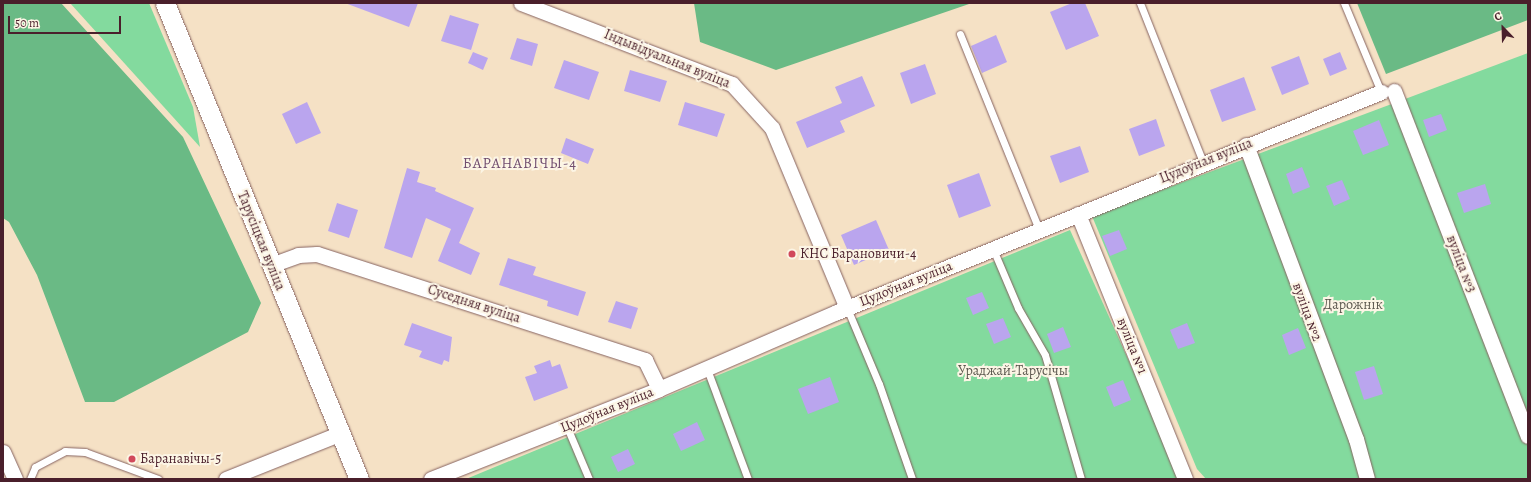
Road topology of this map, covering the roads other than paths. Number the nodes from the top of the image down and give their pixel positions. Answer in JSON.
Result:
{"nodes":[{"id":1,"x":165,"y":3,"type":"edge"},
{"id":2,"x":521,"y":3,"type":"edge"},
{"id":3,"x":1140,"y":3,"type":"edge"},
{"id":4,"x":1344,"y":3,"type":"edge"},
{"id":5,"x":960,"y":34,"type":"dead end"},
{"id":6,"x":1388,"y":91,"type":"junction"},
{"id":7,"x":1246,"y":145,"type":"junction"},
{"id":8,"x":1203,"y":162,"type":"junction"},
{"id":9,"x":1078,"y":214,"type":"junction"},
{"id":10,"x":1038,"y":230,"type":"junction"},
{"id":11,"x":993,"y":249,"type":"junction"},
{"id":12,"x":271,"y":265,"type":"junction"},
{"id":13,"x":847,"y":308,"type":"junction"},
{"id":14,"x":707,"y":369,"type":"junction"},
{"id":15,"x":659,"y":390,"type":"junction"},
{"id":16,"x":567,"y":427,"type":"junction"},
{"id":17,"x":341,"y":433,"type":"junction"},
{"id":18,"x":1528,"y":436,"type":"edge"},
{"id":19,"x":3,"y":452,"type":"edge"},
{"id":20,"x":15,"y":479,"type":"edge"},
{"id":21,"x":30,"y":479,"type":"edge"},
{"id":22,"x":158,"y":479,"type":"edge"},
{"id":23,"x":226,"y":479,"type":"edge"},
{"id":24,"x":359,"y":479,"type":"edge"},
{"id":25,"x":431,"y":479,"type":"edge"},
{"id":26,"x":589,"y":479,"type":"edge"},
{"id":27,"x":748,"y":479,"type":"edge"},
{"id":28,"x":912,"y":479,"type":"edge"},
{"id":29,"x":1081,"y":479,"type":"edge"},
{"id":30,"x":1185,"y":479,"type":"edge"},
{"id":31,"x":1367,"y":479,"type":"edge"}],
"edges":[{"from":1,"to":12,"type":"street","name":"Тарусіцкая вуліца"},
{"from":2,"to":13,"type":"street","name":"Індывідуальная вуліца"},
{"from":3,"to":8,"type":"lane"},
{"from":4,"to":6,"type":"lane"},
{"from":5,"to":10,"type":"lane"},
{"from":6,"to":7,"type":"street","name":"Цудоўная вуліца"},
{"from":6,"to":18,"type":"street","name":"вуліца №3"},
{"from":7,"to":8,"type":"street","name":"Цудоўная вуліца"},
{"from":7,"to":31,"type":"street","name":"вуліца №2"},
{"from":8,"to":9,"type":"street","name":"Цудоўная вуліца"},
{"from":9,"to":10,"type":"street","name":"Цудоўная вуліца"},
{"from":9,"to":30,"type":"street","name":"вуліца №1"},
{"from":10,"to":11,"type":"street","name":"Цудоўная вуліца"},
{"from":11,"to":13,"type":"street","name":"Цудоўная вуліца"},
{"from":11,"to":29,"type":"lane"},
{"from":12,"to":15,"type":"street","name":"Суседняя вуліца"},
{"from":12,"to":17,"type":"street","name":"Тарусіцкая вуліца"},
{"from":13,"to":14,"type":"street","name":"Цудоўная вуліца"},
{"from":13,"to":28,"type":"lane"},
{"from":14,"to":15,"type":"street","name":"Цудоўная вуліца"},
{"from":14,"to":27,"type":"lane"},
{"from":15,"to":16,"type":"street","name":"Цудоўная вуліца"},
{"from":16,"to":25,"type":"street","name":"Цудоўная вуліца"},
{"from":16,"to":26,"type":"lane"},
{"from":17,"to":23,"type":"street"},
{"from":17,"to":24,"type":"street","name":"Тарусіцкая вуліца"},
{"from":19,"to":20,"type":"street"},
{"from":21,"to":22,"type":"lane"}]}
